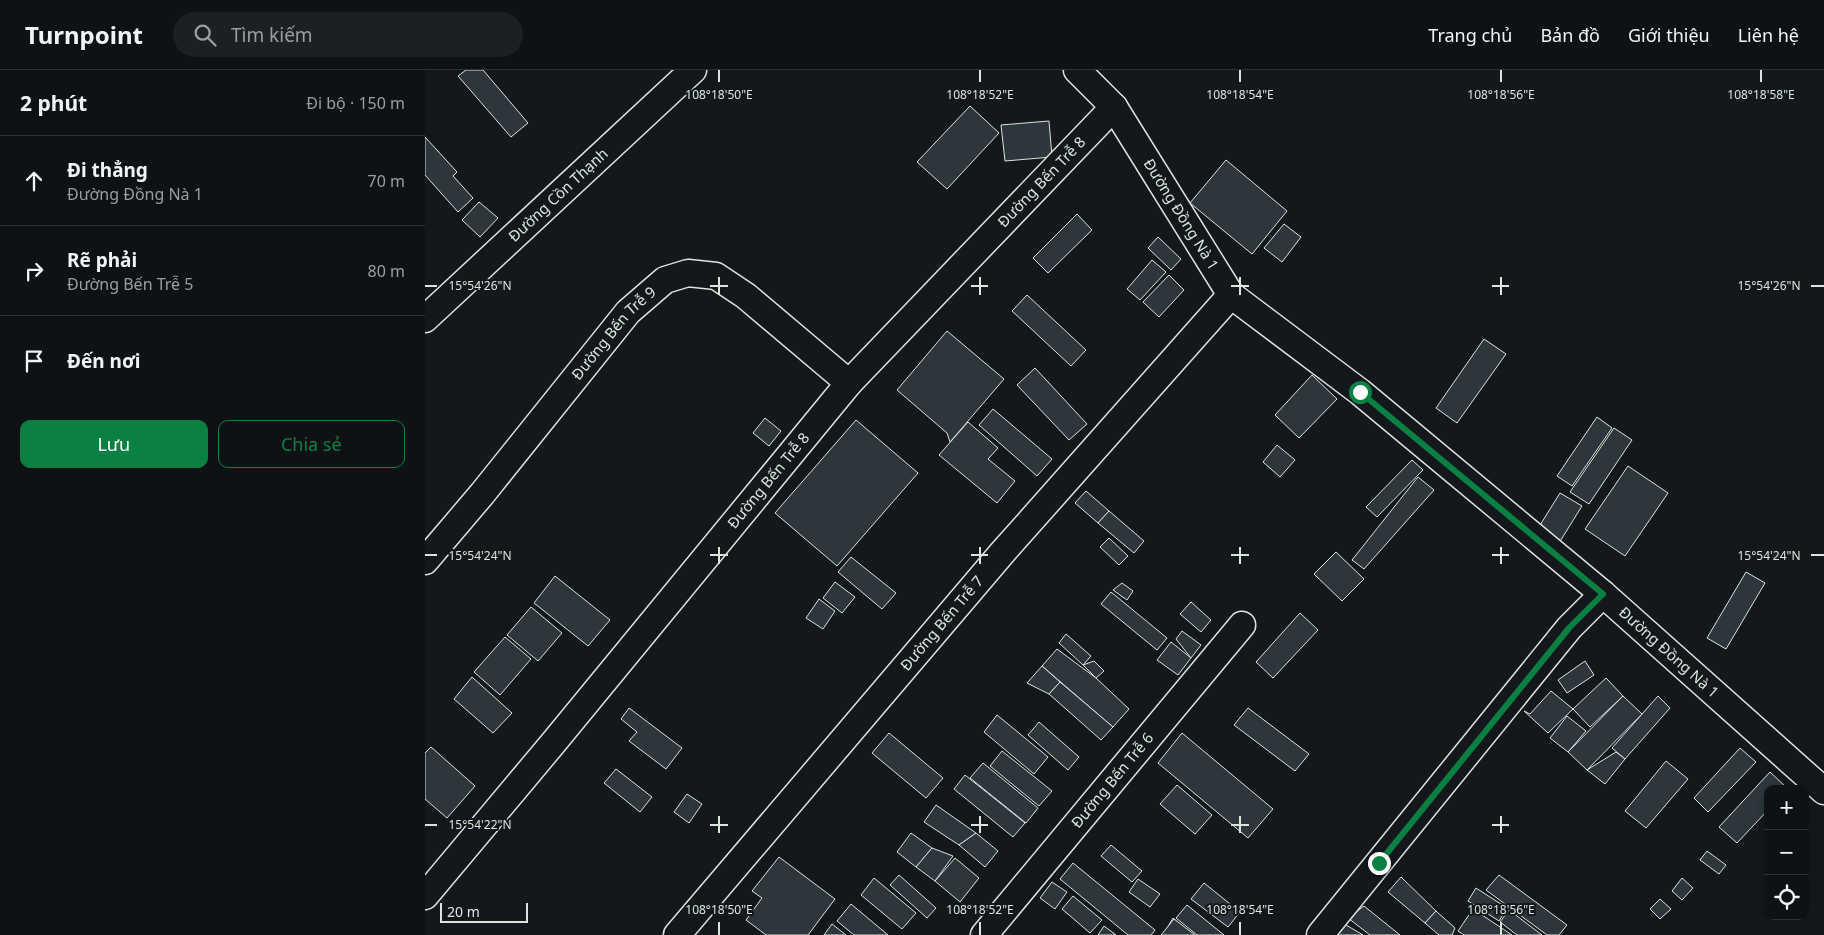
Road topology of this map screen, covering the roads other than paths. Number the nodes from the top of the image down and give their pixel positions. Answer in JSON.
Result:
{"nodes":[{"id":1,"x":693,"y":70,"type":"edge"},
{"id":2,"x":1077,"y":70,"type":"edge"},
{"id":3,"x":1114,"y":107,"type":"junction"},
{"id":4,"x":1231,"y":295,"type":"junction"},
{"id":5,"x":425,"y":319,"type":"edge"},
{"id":6,"x":849,"y":383,"type":"junction"},
{"id":7,"x":425,"y":561,"type":"edge"},
{"id":8,"x":1603,"y":594,"type":"junction"},
{"id":9,"x":1242,"y":625,"type":"dead end"},
{"id":10,"x":1824,"y":791,"type":"edge"},
{"id":11,"x":425,"y":896,"type":"edge"},
{"id":12,"x":677,"y":935,"type":"edge"},
{"id":13,"x":984,"y":935,"type":"edge"},
{"id":14,"x":1320,"y":935,"type":"edge"}],
"edges":[{"from":1,"to":5,"type":"street","name":"Đường Cồn Thạnh"},
{"from":2,"to":3,"type":"street","name":"Đường Đồng Nà 1"},
{"from":3,"to":4,"type":"street","name":"Đường Đồng Nà 1"},
{"from":3,"to":6,"type":"street","name":"Đường Bến Trễ 8"},
{"from":4,"to":8,"type":"street","name":"Đường Đồng Nà 1"},
{"from":4,"to":12,"type":"street","name":"Đường Bến Trễ 7"},
{"from":6,"to":7,"type":"street","name":"Đường Bến Trễ 9"},
{"from":6,"to":11,"type":"street","name":"Đường Bến Trễ 8"},
{"from":8,"to":10,"type":"street","name":"Đường Đồng Nà 1"},
{"from":8,"to":14,"type":"street"},
{"from":9,"to":13,"type":"street","name":"Đường Bến Trễ 6"}]}
